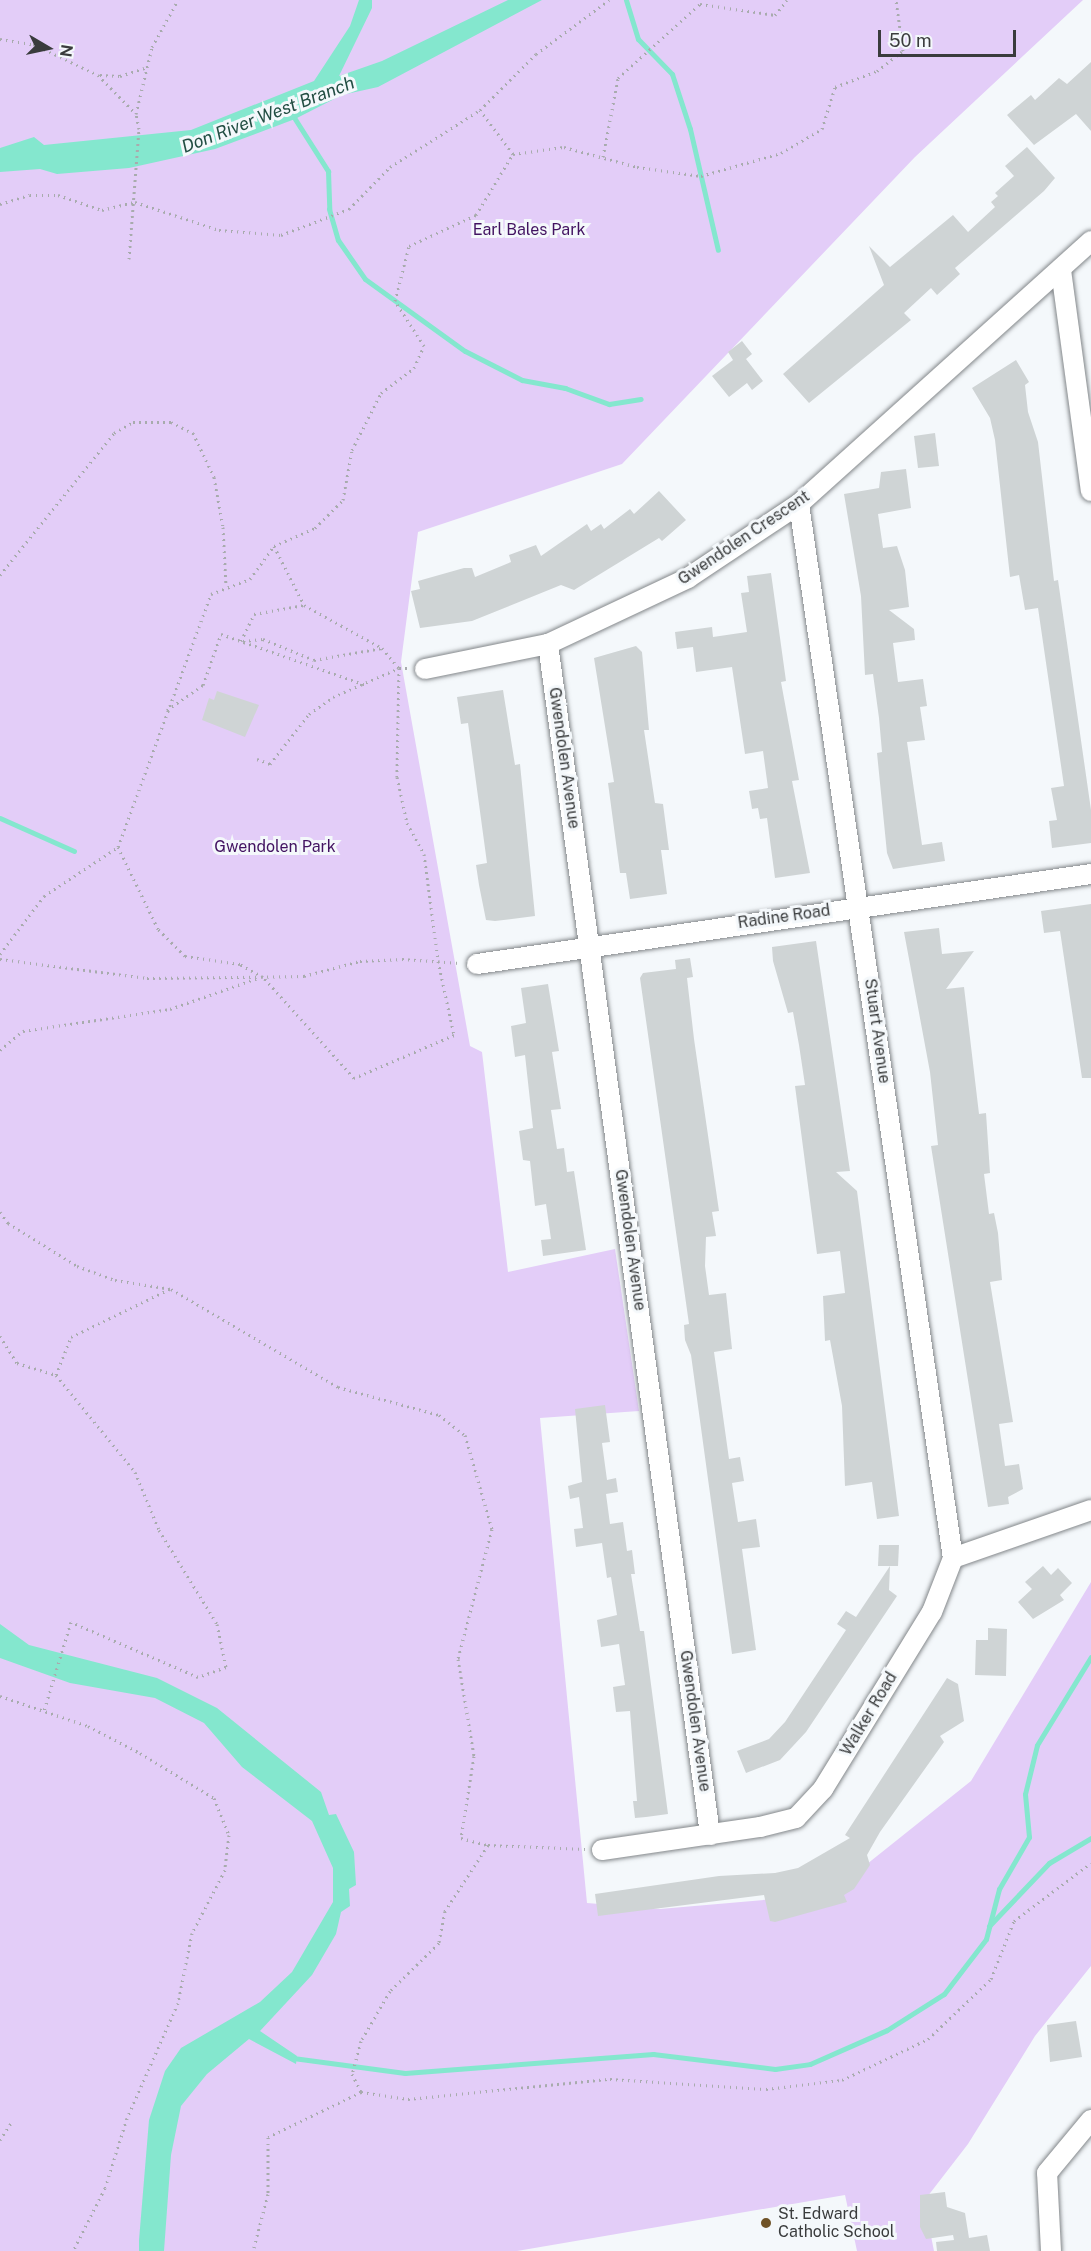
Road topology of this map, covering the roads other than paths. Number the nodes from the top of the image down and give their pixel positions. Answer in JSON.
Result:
{"nodes":[{"id":1,"x":1091,"y":241,"type":"edge"},
{"id":2,"x":1061,"y":270,"type":"junction"},
{"id":3,"x":1091,"y":491,"type":"edge"},
{"id":4,"x":799,"y":504,"type":"junction"},
{"id":5,"x":548,"y":644,"type":"junction"},
{"id":6,"x":425,"y":669,"type":"road end"},
{"id":7,"x":1091,"y":873,"type":"edge"},
{"id":8,"x":859,"y":906,"type":"junction"},
{"id":9,"x":591,"y":945,"type":"junction"},
{"id":10,"x":477,"y":964,"type":"road end"},
{"id":11,"x":1091,"y":1510,"type":"edge"},
{"id":12,"x":953,"y":1558,"type":"junction"},
{"id":13,"x":710,"y":1835,"type":"junction"},
{"id":14,"x":602,"y":1850,"type":"road end"},
{"id":15,"x":1091,"y":2120,"type":"edge"},
{"id":16,"x":1051,"y":2251,"type":"edge"}],
"edges":[{"from":1,"to":2,"type":"street","name":"Gwendolen Crescent"},
{"from":2,"to":3,"type":"street"},
{"from":2,"to":4,"type":"street","name":"Gwendolen Crescent"},
{"from":4,"to":5,"type":"street","name":"Gwendolen Crescent"},
{"from":4,"to":8,"type":"street","name":"Stuart Avenue"},
{"from":5,"to":6,"type":"street","name":"Gwendolen Crescent"},
{"from":5,"to":9,"type":"street","name":"Gwendolen Avenue"},
{"from":7,"to":8,"type":"street","name":"Radine Road"},
{"from":8,"to":9,"type":"street","name":"Radine Road"},
{"from":8,"to":12,"type":"street","name":"Stuart Avenue"},
{"from":9,"to":10,"type":"street","name":"Radine Road"},
{"from":9,"to":13,"type":"street","name":"Gwendolen Avenue"},
{"from":11,"to":12,"type":"street"},
{"from":12,"to":13,"type":"street","name":"Walker Road"},
{"from":13,"to":14,"type":"street","name":"Walker Road"},
{"from":15,"to":16,"type":"street"}]}
